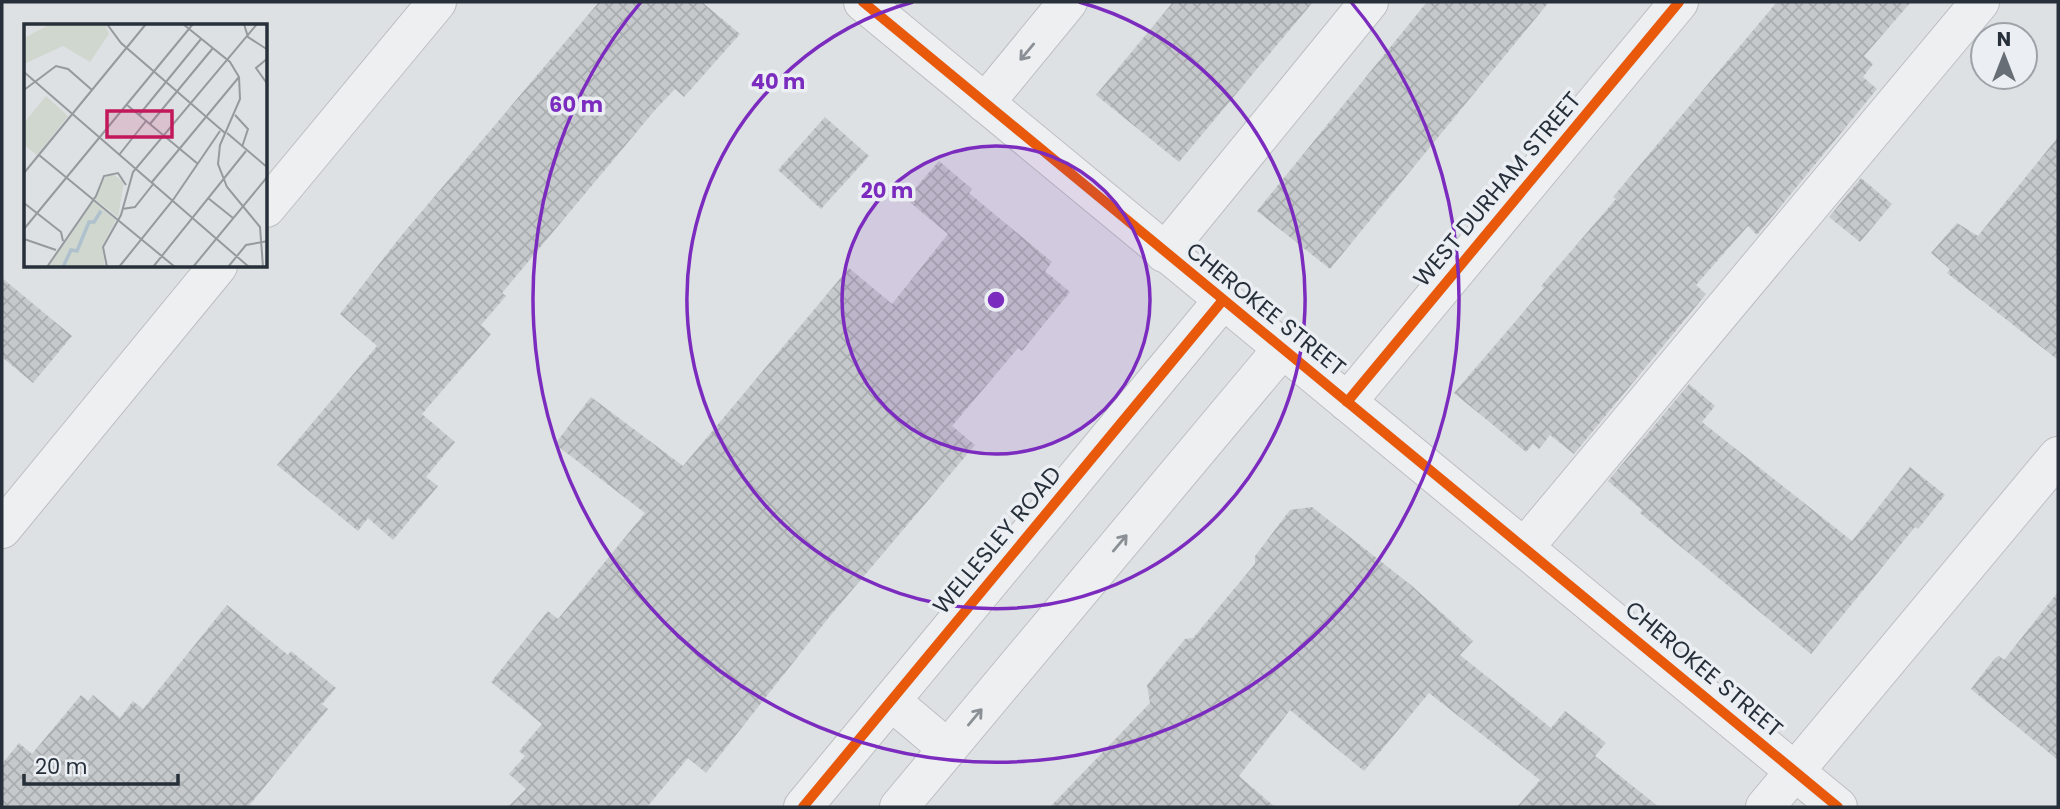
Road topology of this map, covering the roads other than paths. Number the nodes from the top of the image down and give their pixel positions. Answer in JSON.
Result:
{"nodes":[{"id":1,"x":437,"y":2,"type":"edge"},
{"id":2,"x":863,"y":2,"type":"edge"},
{"id":3,"x":1068,"y":2,"type":"edge"},
{"id":4,"x":1369,"y":2,"type":"edge"},
{"id":5,"x":1679,"y":2,"type":"edge"},
{"id":6,"x":1980,"y":2,"type":"edge"},
{"id":7,"x":985,"y":103,"type":"junction"},
{"id":8,"x":268,"y":206,"type":"edge"},
{"id":9,"x":1164,"y":253,"type":"junction"},
{"id":10,"x":216,"y":268,"type":"edge"},
{"id":11,"x":1223,"y":300,"type":"junction"},
{"id":12,"x":1282,"y":349,"type":"junction"},
{"id":13,"x":1347,"y":402,"type":"junction"},
{"id":14,"x":2058,"y":456,"type":"edge"},
{"id":15,"x":2,"y":529,"type":"edge"},
{"id":16,"x":1524,"y":548,"type":"junction"},
{"id":17,"x":891,"y":701,"type":"junction"},
{"id":18,"x":948,"y":749,"type":"junction"},
{"id":19,"x":1795,"y":772,"type":"junction"},
{"id":20,"x":803,"y":807,"type":"edge"},
{"id":21,"x":900,"y":807,"type":"edge"},
{"id":22,"x":1765,"y":807,"type":"edge"},
{"id":23,"x":1838,"y":807,"type":"edge"}],
"edges":[{"from":1,"to":8,"type":"street"},
{"from":2,"to":7,"type":"street","name":"CHEROKEE STREET"},
{"from":3,"to":7,"type":"street","one_way":true},
{"from":4,"to":9,"type":"street"},
{"from":5,"to":13,"type":"street","name":"WEST DURHAM STREET"},
{"from":6,"to":16,"type":"street"},
{"from":7,"to":9,"type":"street","name":"CHEROKEE STREET"},
{"from":9,"to":11,"type":"street","name":"CHEROKEE STREET"},
{"from":10,"to":15,"type":"street"},
{"from":11,"to":12,"type":"street","name":"CHEROKEE STREET"},
{"from":11,"to":17,"type":"street","name":"WELLESLEY ROAD"},
{"from":12,"to":13,"type":"street","name":"CHEROKEE STREET"},
{"from":18,"to":12,"type":"street","one_way":true},
{"from":13,"to":16,"type":"street","name":"CHEROKEE STREET"},
{"from":14,"to":19,"type":"street"},
{"from":16,"to":19,"type":"street","name":"CHEROKEE STREET"},
{"from":17,"to":18,"type":"street"},
{"from":17,"to":20,"type":"street","name":"WELLESLEY ROAD"},
{"from":18,"to":21,"type":"street"},
{"from":19,"to":22,"type":"street"},
{"from":19,"to":23,"type":"street","name":"CHEROKEE STREET"}]}
